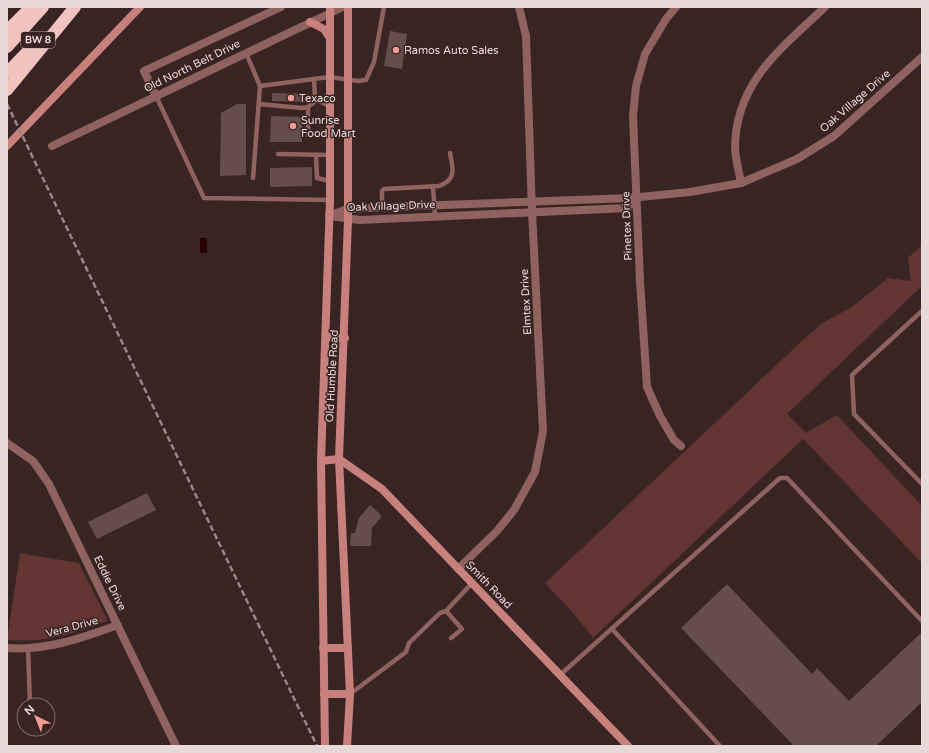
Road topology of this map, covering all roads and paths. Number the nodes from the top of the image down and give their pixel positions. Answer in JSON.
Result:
{"nodes":[{"id":1,"x":31,"y":7,"type":"edge"},
{"id":2,"x":43,"y":7,"type":"edge"},
{"id":3,"x":70,"y":7,"type":"edge"},
{"id":4,"x":75,"y":7,"type":"edge"},
{"id":5,"x":140,"y":7,"type":"edge"},
{"id":6,"x":281,"y":7,"type":"edge"},
{"id":7,"x":342,"y":7,"type":"edge"},
{"id":8,"x":348,"y":7,"type":"edge"},
{"id":9,"x":384,"y":7,"type":"edge"},
{"id":10,"x":519,"y":7,"type":"edge"},
{"id":11,"x":676,"y":7,"type":"edge"},
{"id":12,"x":825,"y":7,"type":"edge"},
{"id":13,"x":330,"y":10,"type":"edge"},
{"id":14,"x":310,"y":22,"type":"junction"},
{"id":15,"x":7,"y":31,"type":"edge"},
{"id":16,"x":330,"y":38,"type":"junction"},
{"id":17,"x":7,"y":47,"type":"edge"},
{"id":18,"x":246,"y":53,"type":"junction"},
{"id":19,"x":922,"y":57,"type":"edge"},
{"id":20,"x":7,"y":73,"type":"edge"},
{"id":21,"x":329,"y":77,"type":"junction"},
{"id":22,"x":314,"y":79,"type":"junction"},
{"id":23,"x":348,"y":80,"type":"junction"},
{"id":24,"x":260,"y":86,"type":"junction"},
{"id":25,"x":7,"y":90,"type":"edge"},
{"id":26,"x":156,"y":96,"type":"junction"},
{"id":27,"x":317,"y":100,"type":"junction"},
{"id":28,"x":259,"y":104,"type":"junction"},
{"id":29,"x":329,"y":106,"type":"junction"},
{"id":30,"x":308,"y":107,"type":"junction"},
{"id":31,"x":308,"y":135,"type":"dead end"},
{"id":32,"x":7,"y":146,"type":"edge"},
{"id":33,"x":52,"y":146,"type":"dead end"},
{"id":34,"x":450,"y":153,"type":"dead end"},
{"id":35,"x":278,"y":154,"type":"dead end"},
{"id":36,"x":316,"y":155,"type":"junction"},
{"id":37,"x":330,"y":155,"type":"junction"},
{"id":38,"x":253,"y":178,"type":"dead end"},
{"id":39,"x":330,"y":181,"type":"junction"},
{"id":40,"x":741,"y":183,"type":"junction"},
{"id":41,"x":434,"y":186,"type":"junction"},
{"id":42,"x":636,"y":196,"type":"junction"},
{"id":43,"x":330,"y":200,"type":"junction"},
{"id":44,"x":532,"y":202,"type":"junction"},
{"id":45,"x":435,"y":205,"type":"junction"},
{"id":46,"x":382,"y":207,"type":"junction"},
{"id":47,"x":347,"y":209,"type":"junction"},
{"id":48,"x":532,"y":211,"type":"junction"},
{"id":49,"x":329,"y":216,"type":"junction"},
{"id":50,"x":435,"y":216,"type":"junction"},
{"id":51,"x":348,"y":220,"type":"junction"},
{"id":52,"x":922,"y":311,"type":"edge"},
{"id":53,"x":326,"y":337,"type":"junction"},
{"id":54,"x":345,"y":338,"type":"junction"},
{"id":55,"x":7,"y":444,"type":"edge"},
{"id":56,"x":681,"y":446,"type":"dead end"},
{"id":57,"x":339,"y":459,"type":"junction"},
{"id":58,"x":321,"y":461,"type":"junction"},
{"id":59,"x":922,"y":484,"type":"edge"},
{"id":60,"x":458,"y":569,"type":"junction"},
{"id":61,"x":472,"y":583,"type":"junction"},
{"id":62,"x":446,"y":611,"type":"junction"},
{"id":63,"x":922,"y":621,"type":"edge"},
{"id":64,"x":118,"y":625,"type":"junction"},
{"id":65,"x":612,"y":629,"type":"junction"},
{"id":66,"x":451,"y":638,"type":"dead end"},
{"id":67,"x":7,"y":648,"type":"edge"},
{"id":68,"x":28,"y":648,"type":"junction"},
{"id":69,"x":323,"y":648,"type":"junction"},
{"id":70,"x":348,"y":648,"type":"junction"},
{"id":71,"x":560,"y":675,"type":"junction"},
{"id":72,"x":324,"y":694,"type":"junction"},
{"id":73,"x":350,"y":694,"type":"junction"},
{"id":74,"x":30,"y":697,"type":"edge"},
{"id":75,"x":176,"y":746,"type":"edge"},
{"id":76,"x":325,"y":746,"type":"edge"},
{"id":77,"x":348,"y":746,"type":"edge"},
{"id":78,"x":628,"y":746,"type":"edge"},
{"id":79,"x":720,"y":746,"type":"edge"}],
"edges":[{"from":1,"to":15,"type":"highway"},
{"from":2,"to":17,"type":"highway","number":"BW 8"},
{"from":3,"to":20,"type":"highway","number":"BW 8"},
{"from":4,"to":25,"type":"highway"},
{"from":5,"to":32,"type":"main road"},
{"from":6,"to":26,"type":"street","name":"Old North Belt Drive"},
{"from":7,"to":13,"type":"street","name":"Old North Belt Drive"},
{"from":8,"to":23,"type":"main road","name":"Old Humble Road"},
{"from":9,"to":23,"type":"lane"},
{"from":10,"to":44,"type":"street","name":"Elmtex Drive"},
{"from":11,"to":42,"type":"street","name":"Pinetex Drive"},
{"from":12,"to":40,"type":"street"},
{"from":13,"to":14,"type":"street","name":"Old North Belt Drive"},
{"from":13,"to":16,"type":"main road","name":"Old Humble Road"},
{"from":14,"to":16,"type":"main road"},
{"from":14,"to":18,"type":"street","name":"Old North Belt Drive"},
{"from":16,"to":21,"type":"main road","name":"Old Humble Road"},
{"from":18,"to":24,"type":"lane"},
{"from":18,"to":26,"type":"street","name":"Old North Belt Drive"},
{"from":19,"to":40,"type":"street","name":"Oak Village Drive"},
{"from":21,"to":22,"type":"lane"},
{"from":21,"to":23,"type":"lane"},
{"from":21,"to":29,"type":"main road","name":"Old Humble Road"},
{"from":22,"to":24,"type":"lane"},
{"from":22,"to":27,"type":"lane"},
{"from":23,"to":47,"type":"main road","name":"Old Humble Road"},
{"from":24,"to":28,"type":"lane"},
{"from":26,"to":33,"type":"street","name":"Old North Belt Drive"},
{"from":26,"to":43,"type":"lane"},
{"from":27,"to":29,"type":"lane"},
{"from":27,"to":30,"type":"lane"},
{"from":28,"to":30,"type":"lane"},
{"from":28,"to":38,"type":"lane"},
{"from":29,"to":37,"type":"main road","name":"Old Humble Road"},
{"from":30,"to":31,"type":"lane"},
{"from":34,"to":41,"type":"lane"},
{"from":35,"to":36,"type":"lane"},
{"from":36,"to":37,"type":"lane"},
{"from":36,"to":39,"type":"lane"},
{"from":37,"to":39,"type":"main road","name":"Old Humble Road"},
{"from":39,"to":43,"type":"main road","name":"Old Humble Road"},
{"from":40,"to":42,"type":"street","name":"Oak Village Drive"},
{"from":41,"to":45,"type":"lane"},
{"from":41,"to":46,"type":"lane"},
{"from":42,"to":44,"type":"street","name":"Oak Village Drive"},
{"from":42,"to":48,"type":"street","name":"Oak Village Drive"},
{"from":42,"to":56,"type":"street","name":"Pinetex Drive"},
{"from":43,"to":49,"type":"main road","name":"Old Humble Road"},
{"from":44,"to":45,"type":"street","name":"Oak Village Drive"},
{"from":44,"to":48,"type":"street","name":"Elmtex Drive"},
{"from":45,"to":46,"type":"street","name":"Oak Village Drive"},
{"from":45,"to":50,"type":"lane"},
{"from":46,"to":47,"type":"street","name":"Oak Village Drive"},
{"from":47,"to":49,"type":"street","name":"Oak Village Drive"},
{"from":47,"to":51,"type":"main road","name":"Old Humble Road"},
{"from":48,"to":50,"type":"street","name":"Oak Village Drive"},
{"from":48,"to":60,"type":"street","name":"Elmtex Drive"},
{"from":49,"to":51,"type":"street","name":"Oak Village Drive"},
{"from":49,"to":53,"type":"main road","name":"Old Humble Road"},
{"from":50,"to":51,"type":"street","name":"Oak Village Drive"},
{"from":51,"to":54,"type":"main road","name":"Old Humble Road"},
{"from":52,"to":59,"type":"lane"},
{"from":53,"to":54,"type":"main road"},
{"from":53,"to":58,"type":"main road","name":"Old Humble Road"},
{"from":54,"to":57,"type":"main road","name":"Old Humble Road"},
{"from":55,"to":64,"type":"street","name":"Eddie Drive"},
{"from":57,"to":58,"type":"main road"},
{"from":57,"to":60,"type":"main road","name":"Smith Road"},
{"from":57,"to":70,"type":"main road","name":"Old Humble Road"},
{"from":58,"to":69,"type":"main road","name":"Old Humble Road"},
{"from":60,"to":61,"type":"main road","name":"Smith Road"},
{"from":61,"to":62,"type":"lane"},
{"from":61,"to":71,"type":"main road","name":"Smith Road"},
{"from":62,"to":66,"type":"lane"},
{"from":62,"to":73,"type":"lane"},
{"from":63,"to":65,"type":"lane"},
{"from":64,"to":68,"type":"street","name":"Vera Drive"},
{"from":64,"to":75,"type":"street","name":"Eddie Drive"},
{"from":65,"to":71,"type":"lane"},
{"from":65,"to":79,"type":"lane"},
{"from":67,"to":68,"type":"street","name":"Vera Drive"},
{"from":68,"to":74,"type":"lane"},
{"from":69,"to":70,"type":"main road"},
{"from":69,"to":72,"type":"main road","name":"Old Humble Road"},
{"from":70,"to":73,"type":"main road","name":"Old Humble Road"},
{"from":71,"to":78,"type":"main road","name":"Smith Road"},
{"from":72,"to":73,"type":"main road"},
{"from":72,"to":76,"type":"main road","name":"Old Humble Road"},
{"from":73,"to":77,"type":"main road","name":"Old Humble Road"}]}
